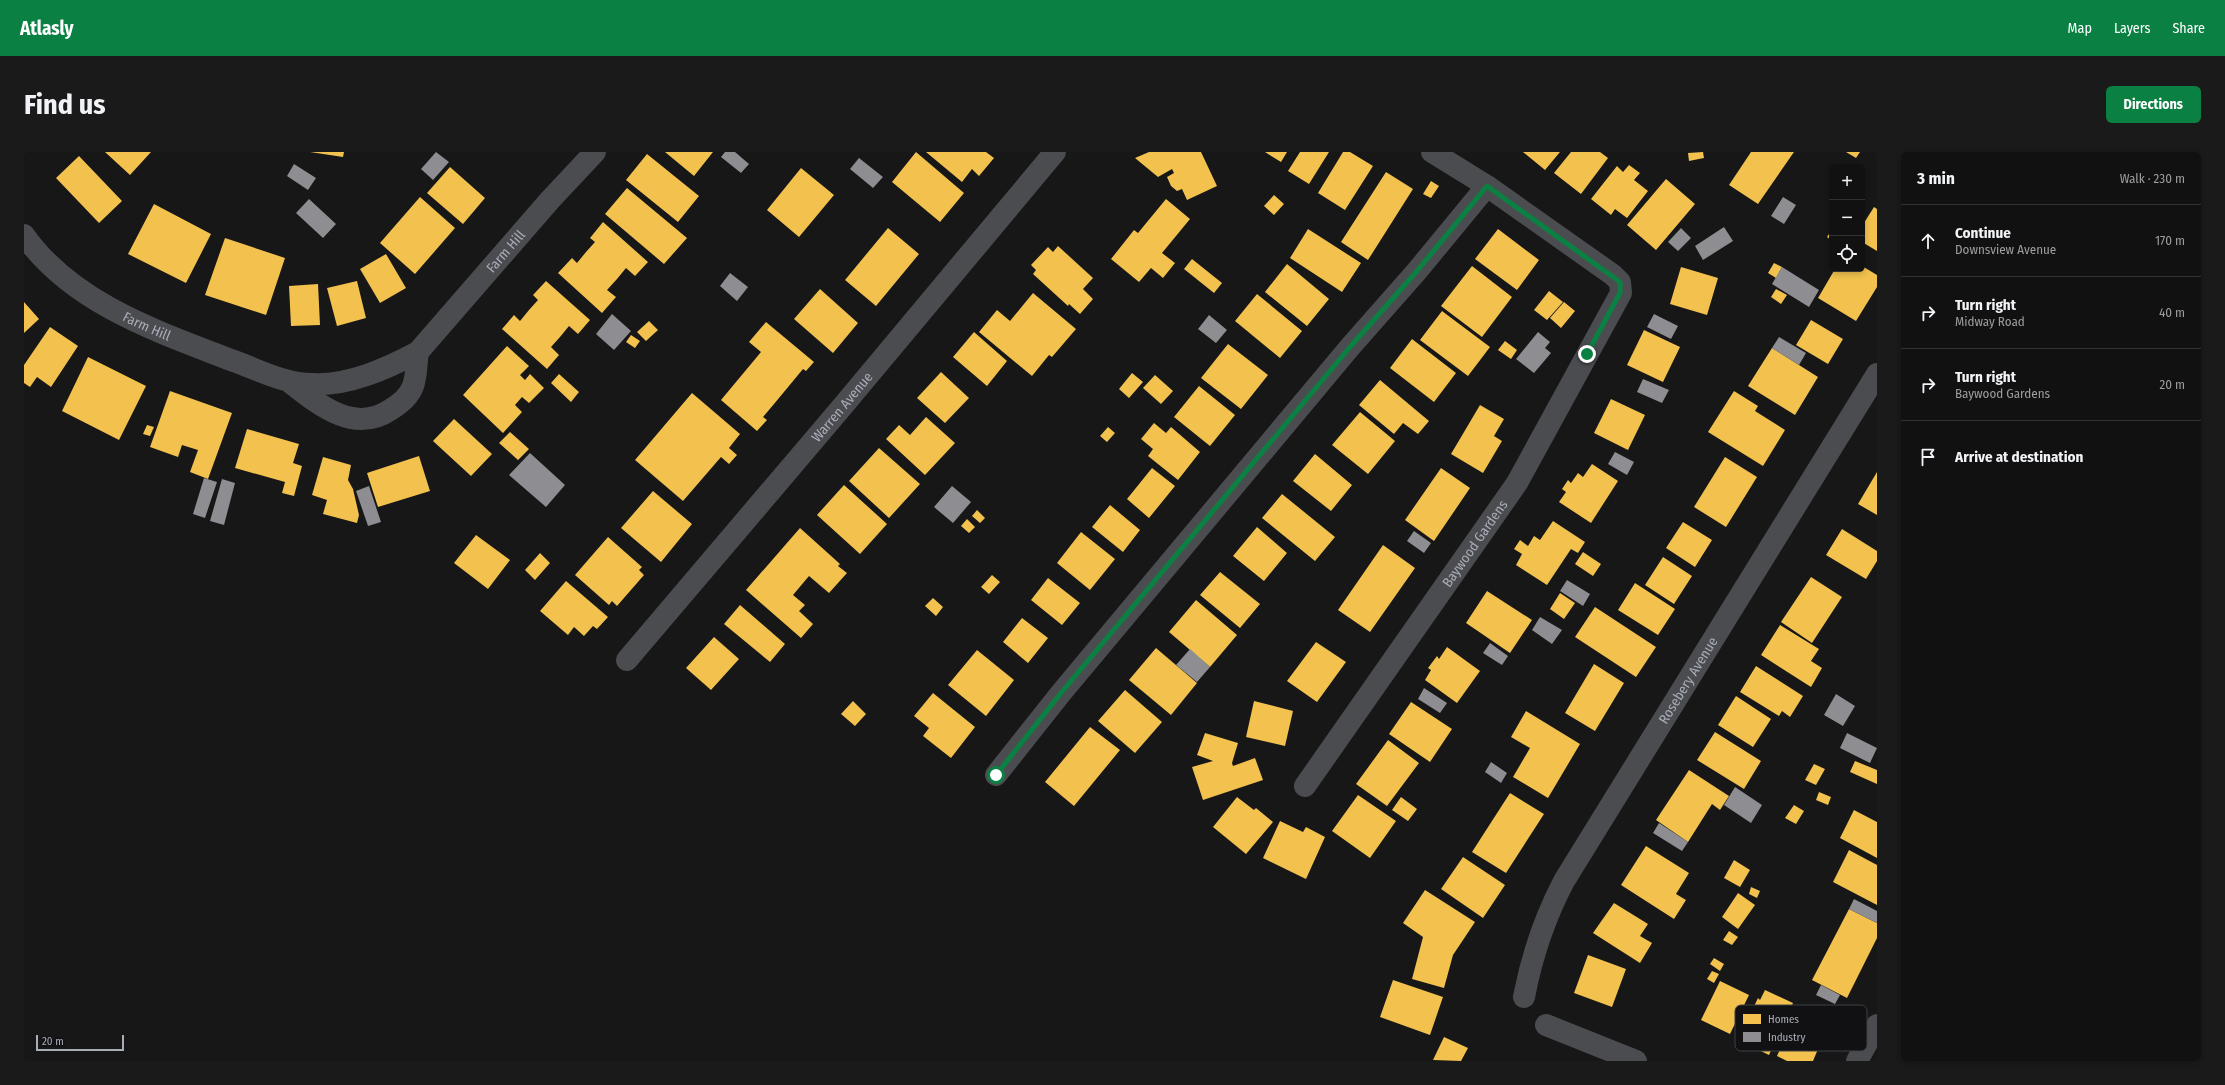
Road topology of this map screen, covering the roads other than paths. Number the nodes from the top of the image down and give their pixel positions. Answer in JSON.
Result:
{"nodes":[{"id":1,"x":595,"y":152,"type":"edge"},
{"id":2,"x":1055,"y":152,"type":"edge"},
{"id":3,"x":1432,"y":152,"type":"edge"},
{"id":4,"x":1487,"y":186,"type":"junction"},
{"id":5,"x":24,"y":235,"type":"edge"},
{"id":6,"x":418,"y":352,"type":"junction"},
{"id":7,"x":1877,"y":374,"type":"edge"},
{"id":8,"x":291,"y":382,"type":"junction"},
{"id":9,"x":627,"y":660,"type":"dead end"},
{"id":10,"x":996,"y":775,"type":"dead end"},
{"id":11,"x":1305,"y":786,"type":"dead end"},
{"id":12,"x":1524,"y":997,"type":"dead end"},
{"id":13,"x":1546,"y":1025,"type":"dead end"},
{"id":14,"x":1877,"y":1025,"type":"edge"},
{"id":15,"x":1867,"y":1043,"type":"edge"},
{"id":16,"x":1863,"y":1051,"type":"edge"},
{"id":17,"x":1636,"y":1061,"type":"edge"},
{"id":18,"x":1857,"y":1061,"type":"edge"}],
"edges":[{"from":1,"to":6,"type":"street","name":"Farm Hill"},
{"from":2,"to":9,"type":"street","name":"Warren Avenue"},
{"from":3,"to":4,"type":"street"},
{"from":4,"to":10,"type":"street"},
{"from":4,"to":11,"type":"street","name":"Baywood Gardens"},
{"from":5,"to":8,"type":"street","name":"Farm Hill"},
{"from":6,"to":8,"type":"street","name":"Farm Hill"},
{"from":6,"to":8,"type":"street","name":"Farm Hill"},
{"from":7,"to":12,"type":"street","name":"Rosebery Avenue"},
{"from":13,"to":17,"type":"street"},
{"from":14,"to":15,"type":"street"},
{"from":16,"to":18,"type":"street"}]}
